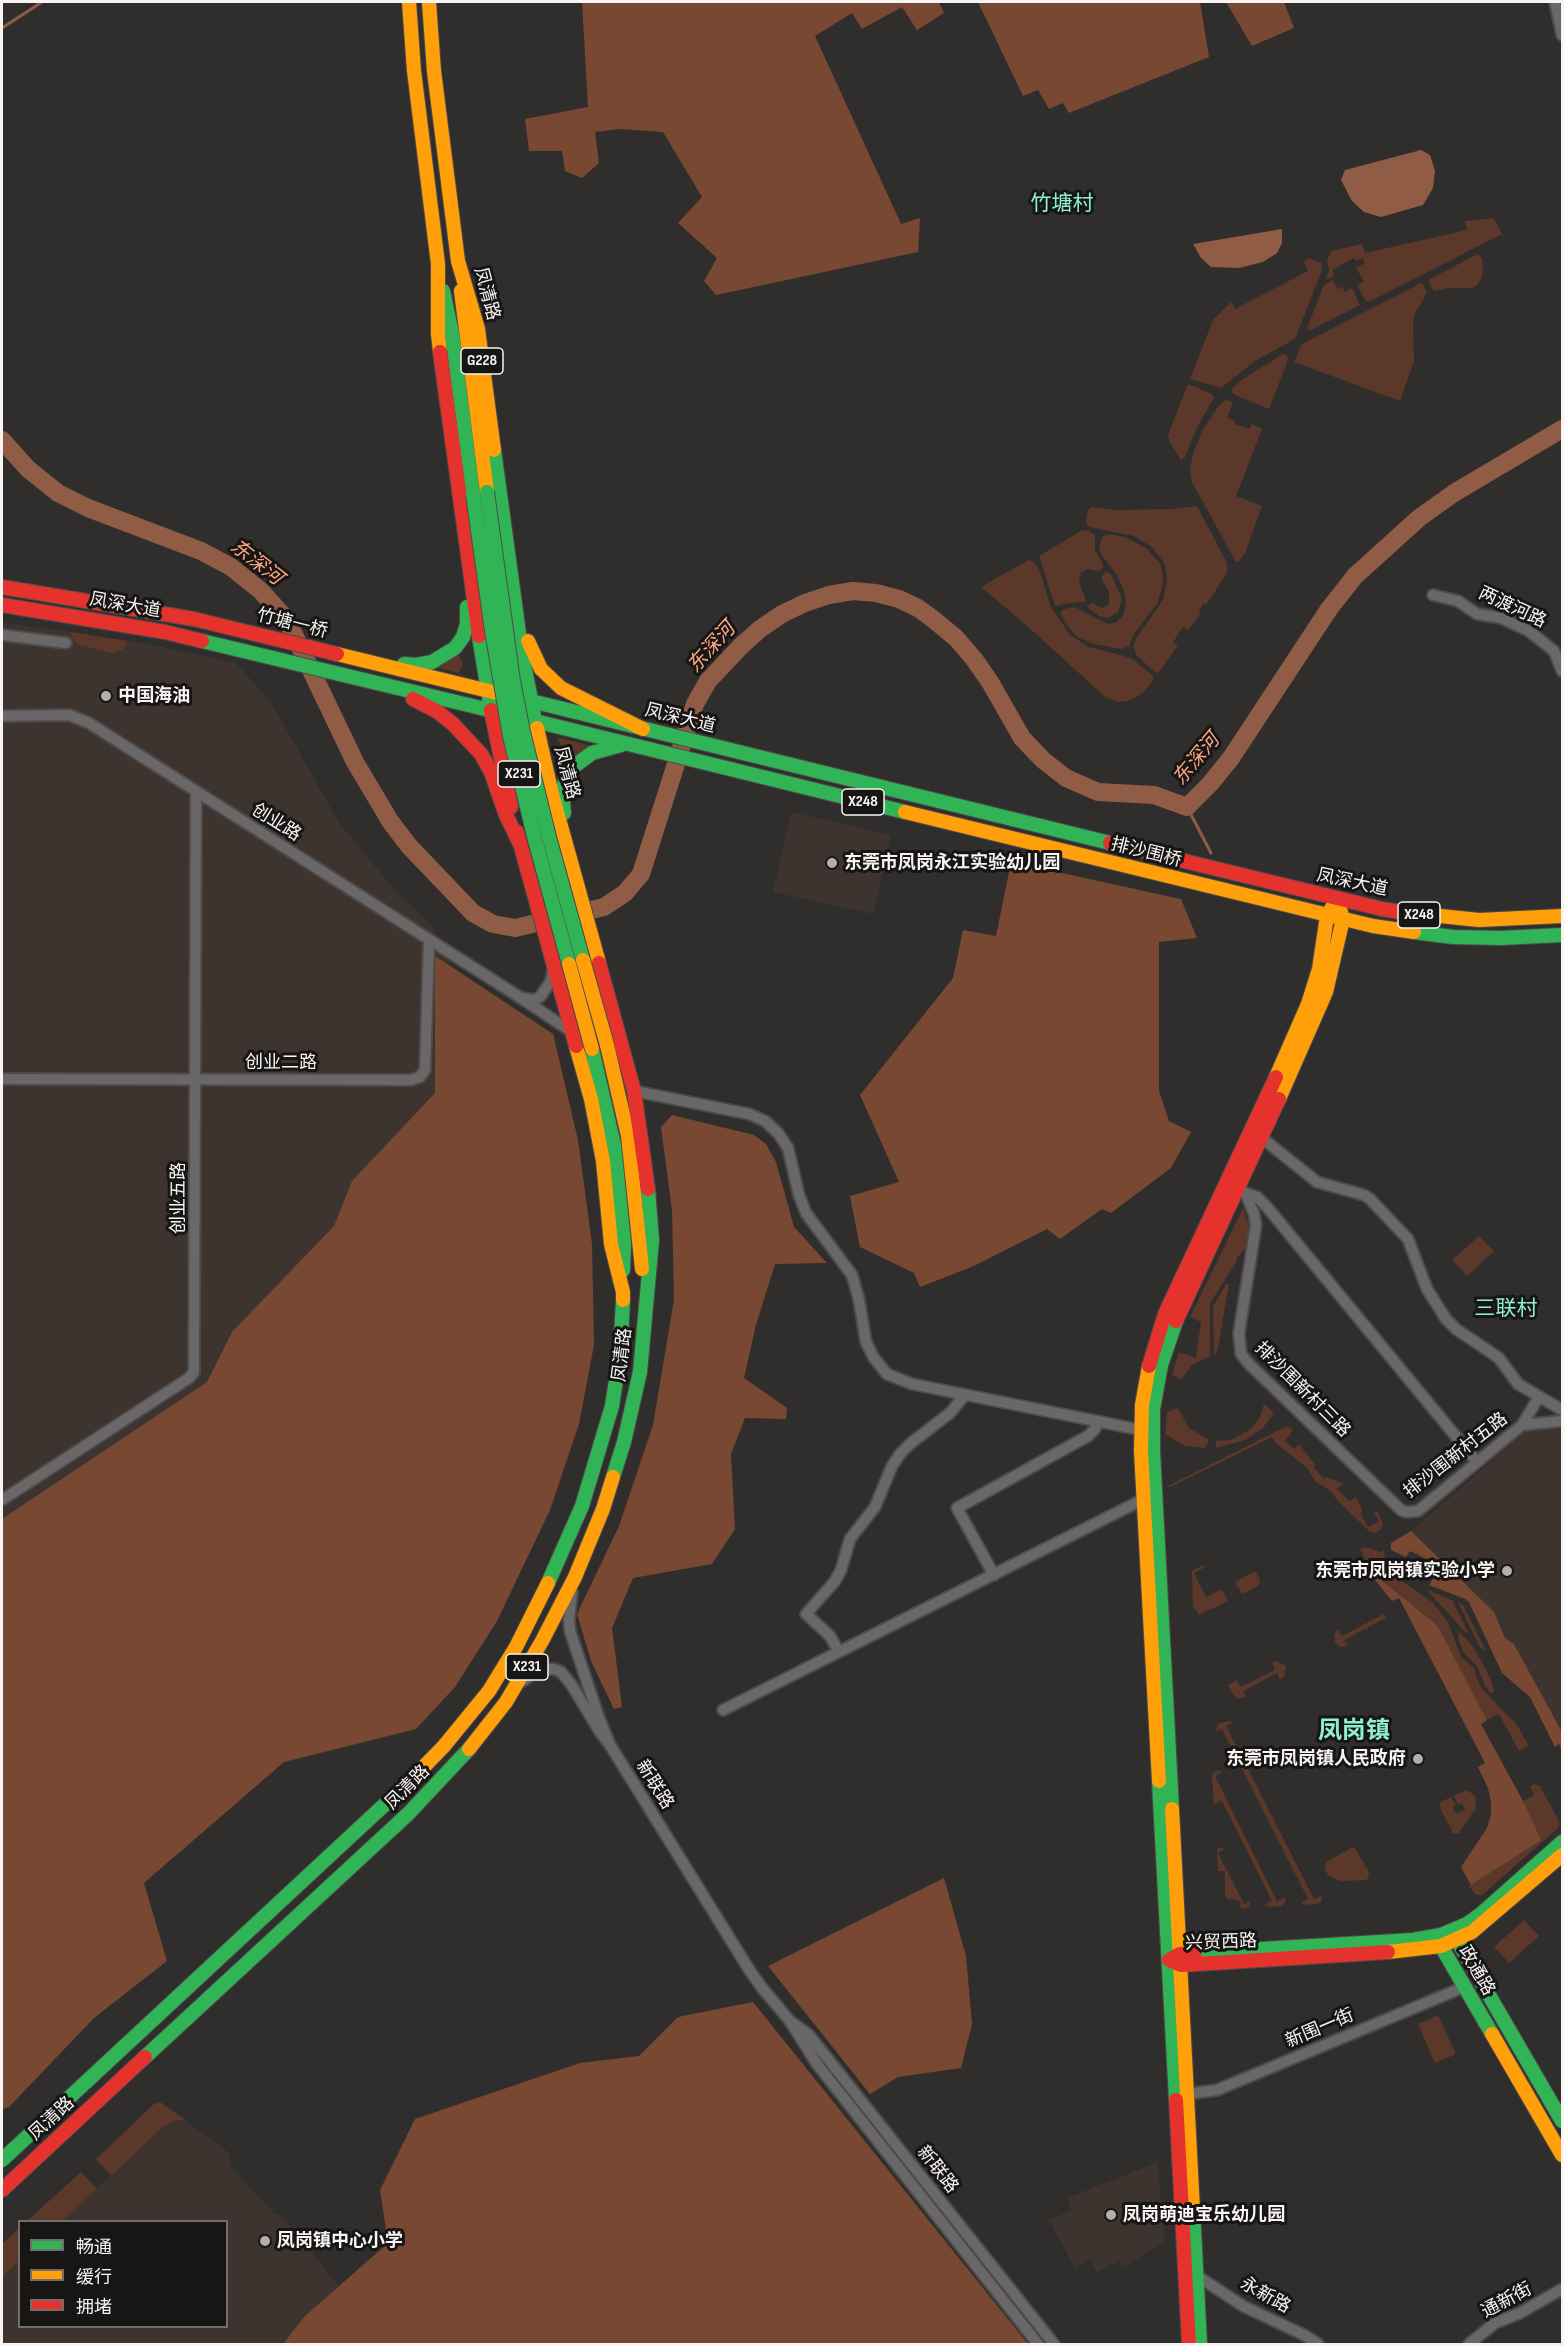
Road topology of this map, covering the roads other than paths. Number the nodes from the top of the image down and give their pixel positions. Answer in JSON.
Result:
{"nodes":[{"id":1,"x":410,"y":2,"type":"edge"},
{"id":2,"x":429,"y":2,"type":"edge"},
{"id":3,"x":1555,"y":2,"type":"edge"},
{"id":4,"x":1563,"y":35,"type":"edge"},
{"id":5,"x":458,"y":261,"type":"junction"},
{"id":6,"x":438,"y":264,"type":"junction"},
{"id":7,"x":480,"y":493,"type":"junction"},
{"id":8,"x":463,"y":524,"type":"junction"},
{"id":9,"x":513,"y":586,"type":"junction"},
{"id":10,"x":2,"y":587,"type":"edge"},
{"id":11,"x":1433,"y":594,"type":"dead end"},
{"id":12,"x":2,"y":605,"type":"edge"},
{"id":13,"x":229,"y":627,"type":"joint"},
{"id":14,"x":2,"y":635,"type":"edge"},
{"id":15,"x":66,"y":643,"type":"dead end"},
{"id":16,"x":242,"y":650,"type":"joint"},
{"id":17,"x":354,"y":658,"type":"junction"},
{"id":18,"x":1563,"y":670,"type":"edge"},
{"id":19,"x":360,"y":678,"type":"junction"},
{"id":20,"x":487,"y":691,"type":"junction"},
{"id":21,"x":531,"y":701,"type":"junction"},
{"id":22,"x":491,"y":710,"type":"junction"},
{"id":23,"x":2,"y":716,"type":"edge"},
{"id":24,"x":535,"y":721,"type":"junction"},
{"id":25,"x":643,"y":729,"type":"junction"},
{"id":26,"x":636,"y":746,"type":"junction"},
{"id":27,"x":196,"y":791,"type":"junction"},
{"id":28,"x":1004,"y":817,"type":"joint"},
{"id":29,"x":564,"y":832,"type":"junction"},
{"id":30,"x":1002,"y":836,"type":"joint"},
{"id":31,"x":520,"y":844,"type":"junction"},
{"id":32,"x":1279,"y":885,"type":"joint"},
{"id":33,"x":1337,"y":898,"type":"junction"},
{"id":34,"x":1281,"y":905,"type":"joint"},
{"id":35,"x":1327,"y":916,"type":"junction"},
{"id":36,"x":1563,"y":916,"type":"edge"},
{"id":37,"x":1343,"y":920,"type":"junction"},
{"id":38,"x":1563,"y":935,"type":"edge"},
{"id":39,"x":429,"y":940,"type":"junction"},
{"id":40,"x":552,"y":964,"type":"junction"},
{"id":41,"x":521,"y":998,"type":"junction"},
{"id":42,"x":572,"y":1032,"type":"junction"},
{"id":43,"x":2,"y":1079,"type":"edge"},
{"id":44,"x":196,"y":1079,"type":"junction"},
{"id":45,"x":634,"y":1091,"type":"junction"},
{"id":46,"x":1262,"y":1138,"type":"junction"},
{"id":47,"x":1242,"y":1191,"type":"junction"},
{"id":48,"x":646,"y":1290,"type":"junction"},
{"id":49,"x":623,"y":1292,"type":"junction"},
{"id":50,"x":965,"y":1395,"type":"junction"},
{"id":51,"x":1539,"y":1397,"type":"junction"},
{"id":52,"x":1563,"y":1410,"type":"edge"},
{"id":53,"x":1098,"y":1421,"type":"junction"},
{"id":54,"x":1563,"y":1421,"type":"edge"},
{"id":55,"x":1522,"y":1425,"type":"junction"},
{"id":56,"x":1142,"y":1430,"type":"junction"},
{"id":57,"x":1477,"y":1462,"type":"junction"},
{"id":58,"x":1144,"y":1499,"type":"junction"},
{"id":59,"x":2,"y":1500,"type":"edge"},
{"id":60,"x":1406,"y":1512,"type":"joint"},
{"id":61,"x":994,"y":1575,"type":"junction"},
{"id":62,"x":575,"y":1577,"type":"junction"},
{"id":63,"x":839,"y":1652,"type":"junction"},
{"id":64,"x":516,"y":1687,"type":"junction"},
{"id":65,"x":723,"y":1710,"type":"dead end"},
{"id":66,"x":610,"y":1744,"type":"junction"},
{"id":67,"x":1563,"y":1842,"type":"edge"},
{"id":68,"x":1563,"y":1855,"type":"edge"},
{"id":69,"x":1453,"y":1936,"type":"junction"},
{"id":70,"x":1441,"y":1946,"type":"junction"},
{"id":71,"x":1177,"y":1959,"type":"junction"},
{"id":72,"x":1464,"y":1987,"type":"junction"},
{"id":73,"x":790,"y":2020,"type":"junction"},
{"id":74,"x":1187,"y":2094,"type":"junction"},
{"id":75,"x":1563,"y":2121,"type":"edge"},
{"id":76,"x":1563,"y":2156,"type":"edge"},
{"id":77,"x":2,"y":2160,"type":"edge"},
{"id":78,"x":2,"y":2190,"type":"edge"},
{"id":79,"x":1196,"y":2275,"type":"junction"},
{"id":80,"x":1563,"y":2289,"type":"edge"},
{"id":81,"x":1038,"y":2344,"type":"edge"},
{"id":82,"x":1054,"y":2344,"type":"edge"},
{"id":83,"x":1189,"y":2344,"type":"edge"},
{"id":84,"x":1200,"y":2344,"type":"edge"},
{"id":85,"x":1318,"y":2344,"type":"edge"},
{"id":86,"x":1469,"y":2344,"type":"edge"}],
"edges":[{"from":1,"to":6,"type":"main road","name":"凤清路","number":"G228"},
{"from":2,"to":5,"type":"main road","name":"凤清路","number":"G228"},
{"from":3,"to":4,"type":"street"},
{"from":5,"to":7,"type":"main road","name":"凤清路","number":"X231"},
{"from":5,"to":9,"type":"main road","name":"凤清路","number":"G228"},
{"from":6,"to":7,"type":"main road","name":"凤清路","number":"X231"},
{"from":6,"to":8,"type":"main road","name":"凤清路","number":"G228"},
{"from":7,"to":48,"type":"main road","name":"凤清路","number":"X231","bridge":true},
{"from":7,"to":49,"type":"main road","name":"凤清路","number":"X231","bridge":true},
{"from":8,"to":17,"type":"main road","number":"G228"},
{"from":8,"to":20,"type":"main road","name":"凤清路","number":"G228"},
{"from":9,"to":21,"type":"main road","name":"凤清路","number":"G228"},
{"from":9,"to":25,"type":"main road"},
{"from":10,"to":13,"type":"main road","name":"凤深大道","number":"G228"},
{"from":11,"to":18,"type":"street","name":"两渡河路"},
{"from":12,"to":16,"type":"main road","name":"凤深大道"},
{"from":13,"to":17,"type":"main road","name":"竹塘一桥","number":"G228"},
{"from":14,"to":15,"type":"street"},
{"from":16,"to":19,"type":"main road","name":"竹塘一桥"},
{"from":17,"to":20,"type":"main road","name":"凤深大道","number":"G228"},
{"from":19,"to":22,"type":"main road","name":"凤深大道"},
{"from":19,"to":31,"type":"main road"},
{"from":20,"to":21,"type":"main road","name":"凤深大道","number":"G228"},
{"from":20,"to":22,"type":"main road","name":"凤清路","number":"G228"},
{"from":21,"to":24,"type":"main road","name":"凤清路","number":"G228"},
{"from":21,"to":25,"type":"main road","name":"凤深大道","number":"X248"},
{"from":22,"to":24,"type":"main road","name":"凤深大道"},
{"from":22,"to":31,"type":"main road","name":"凤清路","number":"X231"},
{"from":23,"to":27,"type":"street","name":"创业路"},
{"from":24,"to":26,"type":"main road","name":"凤深大道","number":"X248"},
{"from":24,"to":29,"type":"main road","name":"凤清路","number":"X231"},
{"from":25,"to":28,"type":"main road","name":"凤深大道","number":"X248"},
{"from":26,"to":29,"type":"main road"},
{"from":26,"to":30,"type":"main road","name":"凤深大道","number":"X248"},
{"from":27,"to":39,"type":"street","name":"创业路"},
{"from":27,"to":44,"type":"street","name":"创业五路"},
{"from":28,"to":32,"type":"main road","name":"排沙围桥","number":"X248"},
{"from":29,"to":45,"type":"main road","name":"凤清路","number":"X231"},
{"from":30,"to":34,"type":"main road","name":"排沙围桥","number":"X248"},
{"from":31,"to":40,"type":"main road","name":"凤清路","number":"X231"},
{"from":32,"to":33,"type":"main road","name":"凤深大道","number":"X248"},
{"from":33,"to":35,"type":"main road"},
{"from":33,"to":36,"type":"main road","name":"凤深大道","number":"X248"},
{"from":33,"to":37,"type":"main road"},
{"from":34,"to":35,"type":"main road","name":"凤深大道","number":"X248"},
{"from":35,"to":37,"type":"main road","name":"凤深大道","number":"X248"},
{"from":35,"to":56,"type":"main road"},
{"from":37,"to":38,"type":"main road","name":"凤深大道","number":"X248"},
{"from":37,"to":46,"type":"main road"},
{"from":39,"to":41,"type":"street","name":"创业路"},
{"from":39,"to":44,"type":"street","name":"创业二路"},
{"from":40,"to":41,"type":"street"},
{"from":40,"to":42,"type":"main road","name":"凤清路","number":"X231"},
{"from":41,"to":42,"type":"street","name":"创业路"},
{"from":42,"to":49,"type":"main road","name":"凤清路","number":"X231"},
{"from":43,"to":44,"type":"street","name":"创业二路"},
{"from":44,"to":59,"type":"street","name":"创业五路"},
{"from":45,"to":48,"type":"main road","name":"凤清路","number":"X231"},
{"from":45,"to":50,"type":"street"},
{"from":46,"to":47,"type":"main road"},
{"from":46,"to":51,"type":"street"},
{"from":47,"to":57,"type":"street"},
{"from":47,"to":60,"type":"street","name":"排沙围新村三路"},
{"from":47,"to":71,"type":"main road"},
{"from":48,"to":62,"type":"main road","name":"凤清路","number":"X231"},
{"from":49,"to":77,"type":"main road","name":"凤清路","number":"X231"},
{"from":50,"to":53,"type":"street"},
{"from":50,"to":63,"type":"street"},
{"from":51,"to":52,"type":"street"},
{"from":51,"to":55,"type":"street"},
{"from":53,"to":56,"type":"street"},
{"from":53,"to":61,"type":"street"},
{"from":54,"to":55,"type":"street","name":"排沙围新村五路"},
{"from":55,"to":57,"type":"street","name":"排沙围新村五路"},
{"from":56,"to":58,"type":"main road"},
{"from":57,"to":60,"type":"street","name":"排沙围新村五路"},
{"from":58,"to":61,"type":"street"},
{"from":58,"to":71,"type":"main road"},
{"from":61,"to":63,"type":"street"},
{"from":62,"to":64,"type":"main road","name":"凤清路","number":"X231"},
{"from":62,"to":66,"type":"street","name":"新联路"},
{"from":63,"to":65,"type":"street"},
{"from":64,"to":66,"type":"street","name":"新联路"},
{"from":64,"to":78,"type":"main road","name":"凤清路","number":"X231"},
{"from":66,"to":73,"type":"street","name":"新联路"},
{"from":67,"to":69,"type":"main road","name":"兴贸西路"},
{"from":68,"to":69,"type":"main road","name":"兴贸西路"},
{"from":69,"to":70,"type":"main road","name":"政通路"},
{"from":69,"to":71,"type":"main road","name":"兴贸西路"},
{"from":69,"to":75,"type":"main road","name":"政通路"},
{"from":70,"to":71,"type":"main road","name":"兴贸西路"},
{"from":70,"to":72,"type":"main road","name":"政通路"},
{"from":71,"to":74,"type":"main road"},
{"from":71,"to":83,"type":"main road"},
{"from":72,"to":74,"type":"street","name":"新围一街"},
{"from":72,"to":76,"type":"main road","name":"政通路"},
{"from":73,"to":81,"type":"street","name":"新联路"},
{"from":73,"to":82,"type":"street","name":"新联路"},
{"from":74,"to":79,"type":"main road"},
{"from":79,"to":84,"type":"main road"},
{"from":79,"to":85,"type":"street","name":"永新路"},
{"from":80,"to":86,"type":"street","name":"通新街"}]}
